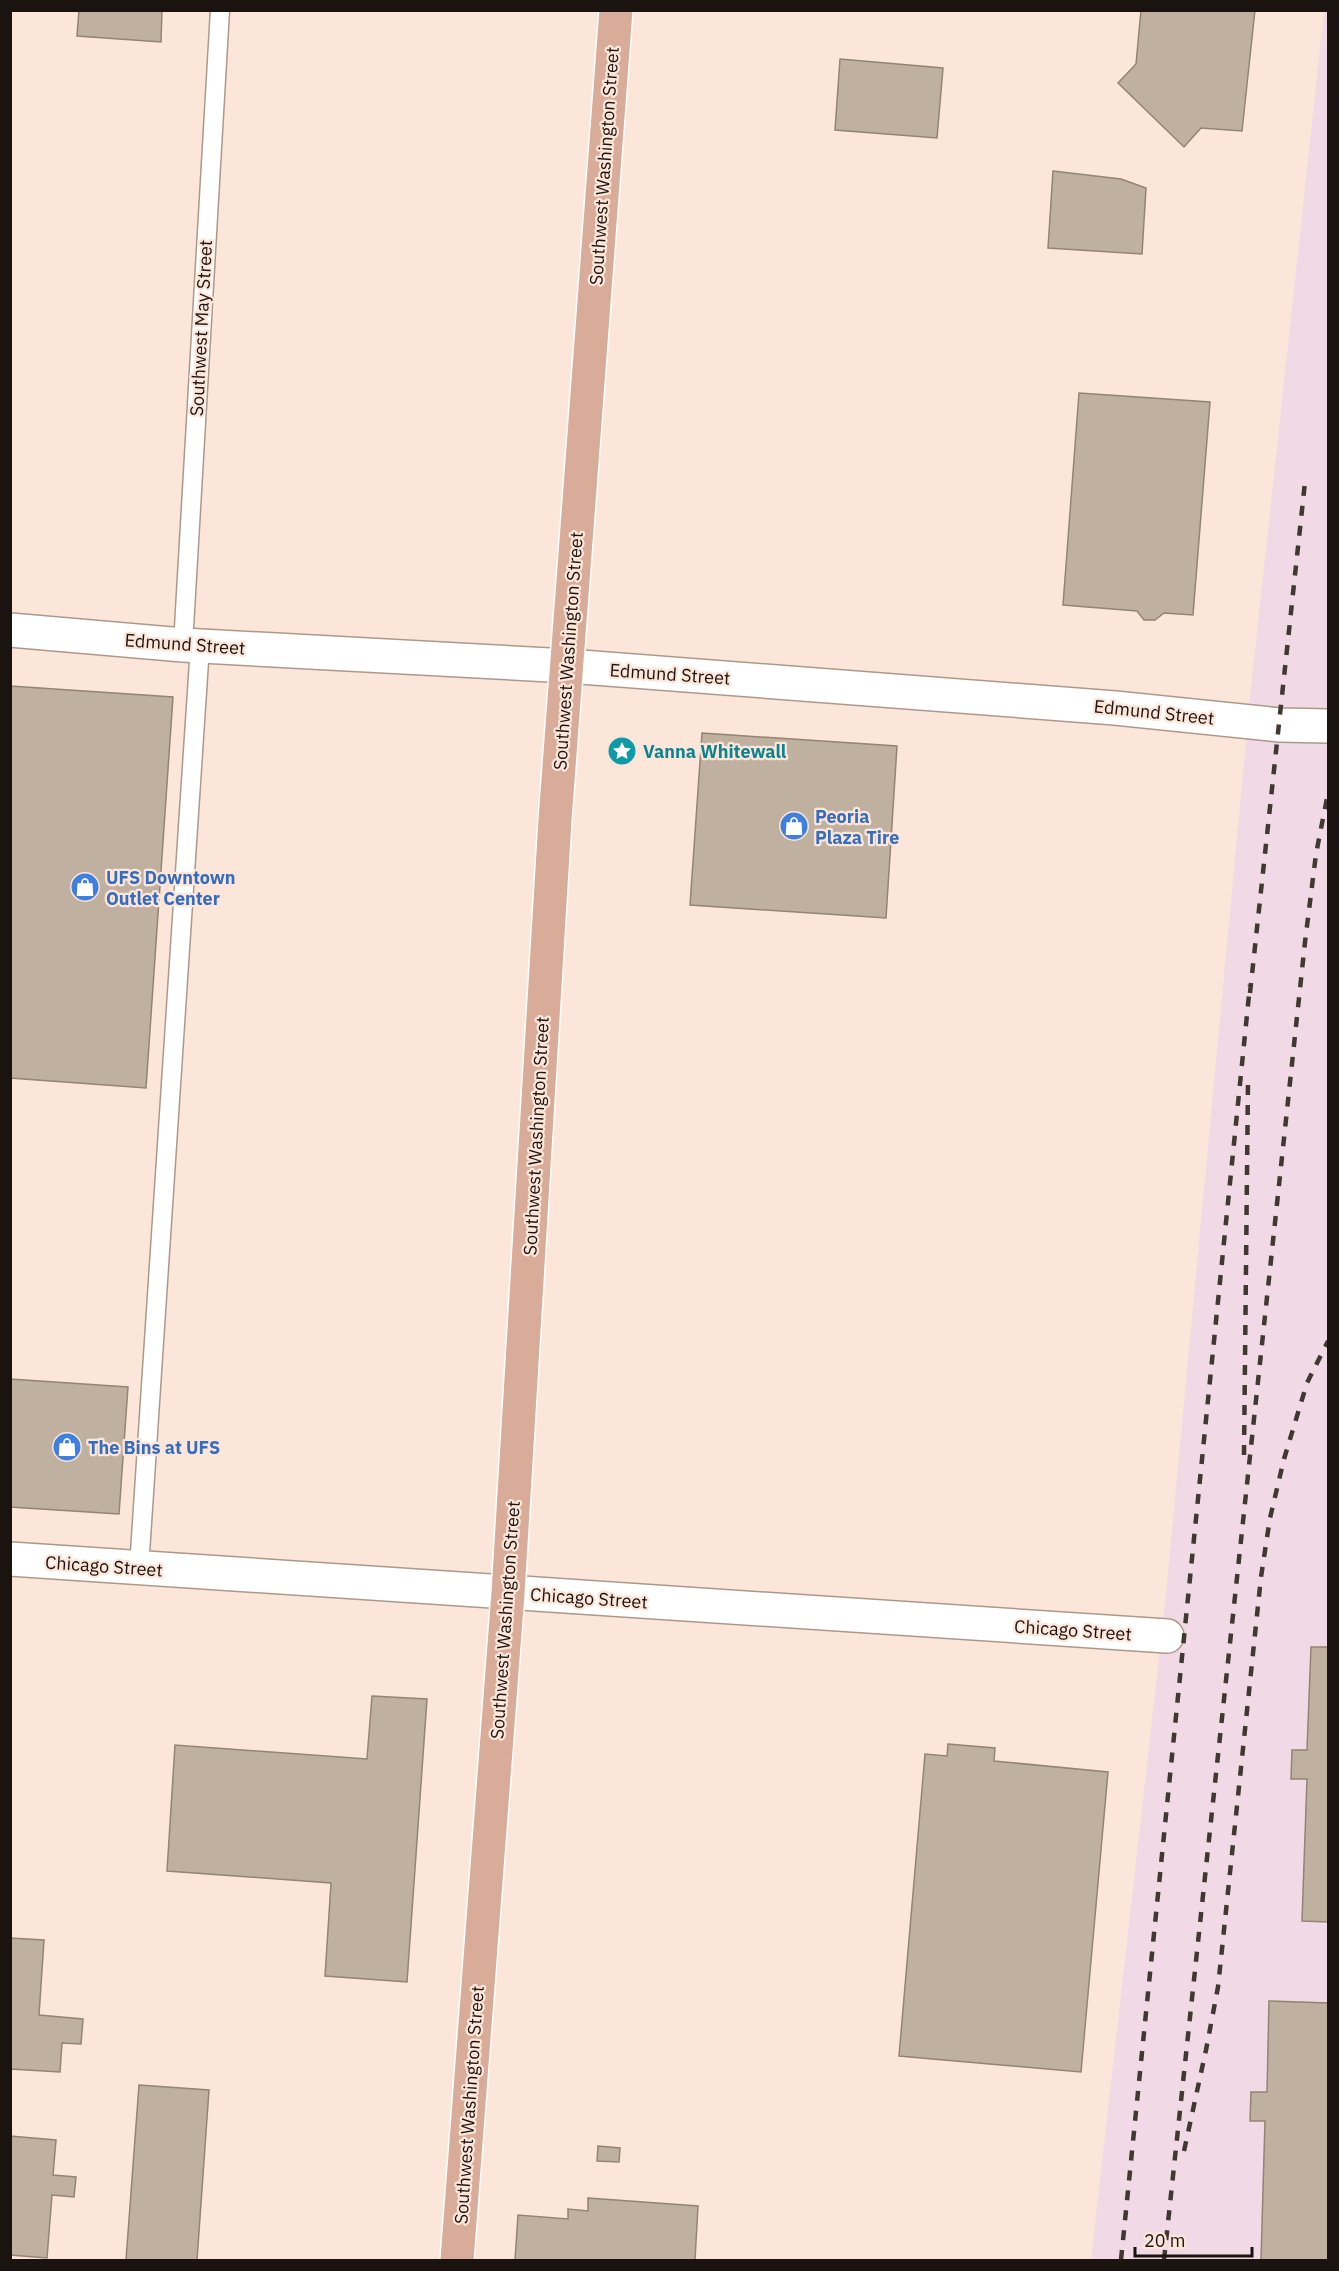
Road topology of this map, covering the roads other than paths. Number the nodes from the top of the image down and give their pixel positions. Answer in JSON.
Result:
{"nodes":[{"id":1,"x":220,"y":10,"type":"edge"},
{"id":2,"x":616,"y":10,"type":"edge"},
{"id":3,"x":10,"y":630,"type":"edge"},
{"id":4,"x":191,"y":646,"type":"junction"},
{"id":5,"x":568,"y":666,"type":"junction"},
{"id":6,"x":1329,"y":726,"type":"edge"},
{"id":7,"x":10,"y":1559,"type":"edge"},
{"id":8,"x":139,"y":1568,"type":"junction"},
{"id":9,"x":508,"y":1593,"type":"junction"},
{"id":10,"x":1167,"y":1636,"type":"dead end"},
{"id":11,"x":457,"y":2260,"type":"edge"}],
"edges":[{"from":1,"to":4,"type":"lane","name":"Southwest May Street"},
{"from":2,"to":5,"type":"main road","name":"Southwest Washington Street"},
{"from":3,"to":4,"type":"street","name":"Edmund Street"},
{"from":4,"to":5,"type":"street","name":"Edmund Street"},
{"from":4,"to":8,"type":"lane","name":"Southwest May Street"},
{"from":5,"to":6,"type":"street","name":"Edmund Street"},
{"from":5,"to":9,"type":"main road","name":"Southwest Washington Street"},
{"from":7,"to":8,"type":"street","name":"Chicago Street"},
{"from":8,"to":9,"type":"street","name":"Chicago Street"},
{"from":9,"to":10,"type":"street","name":"Chicago Street"},
{"from":9,"to":11,"type":"main road","name":"Southwest Washington Street"}]}
